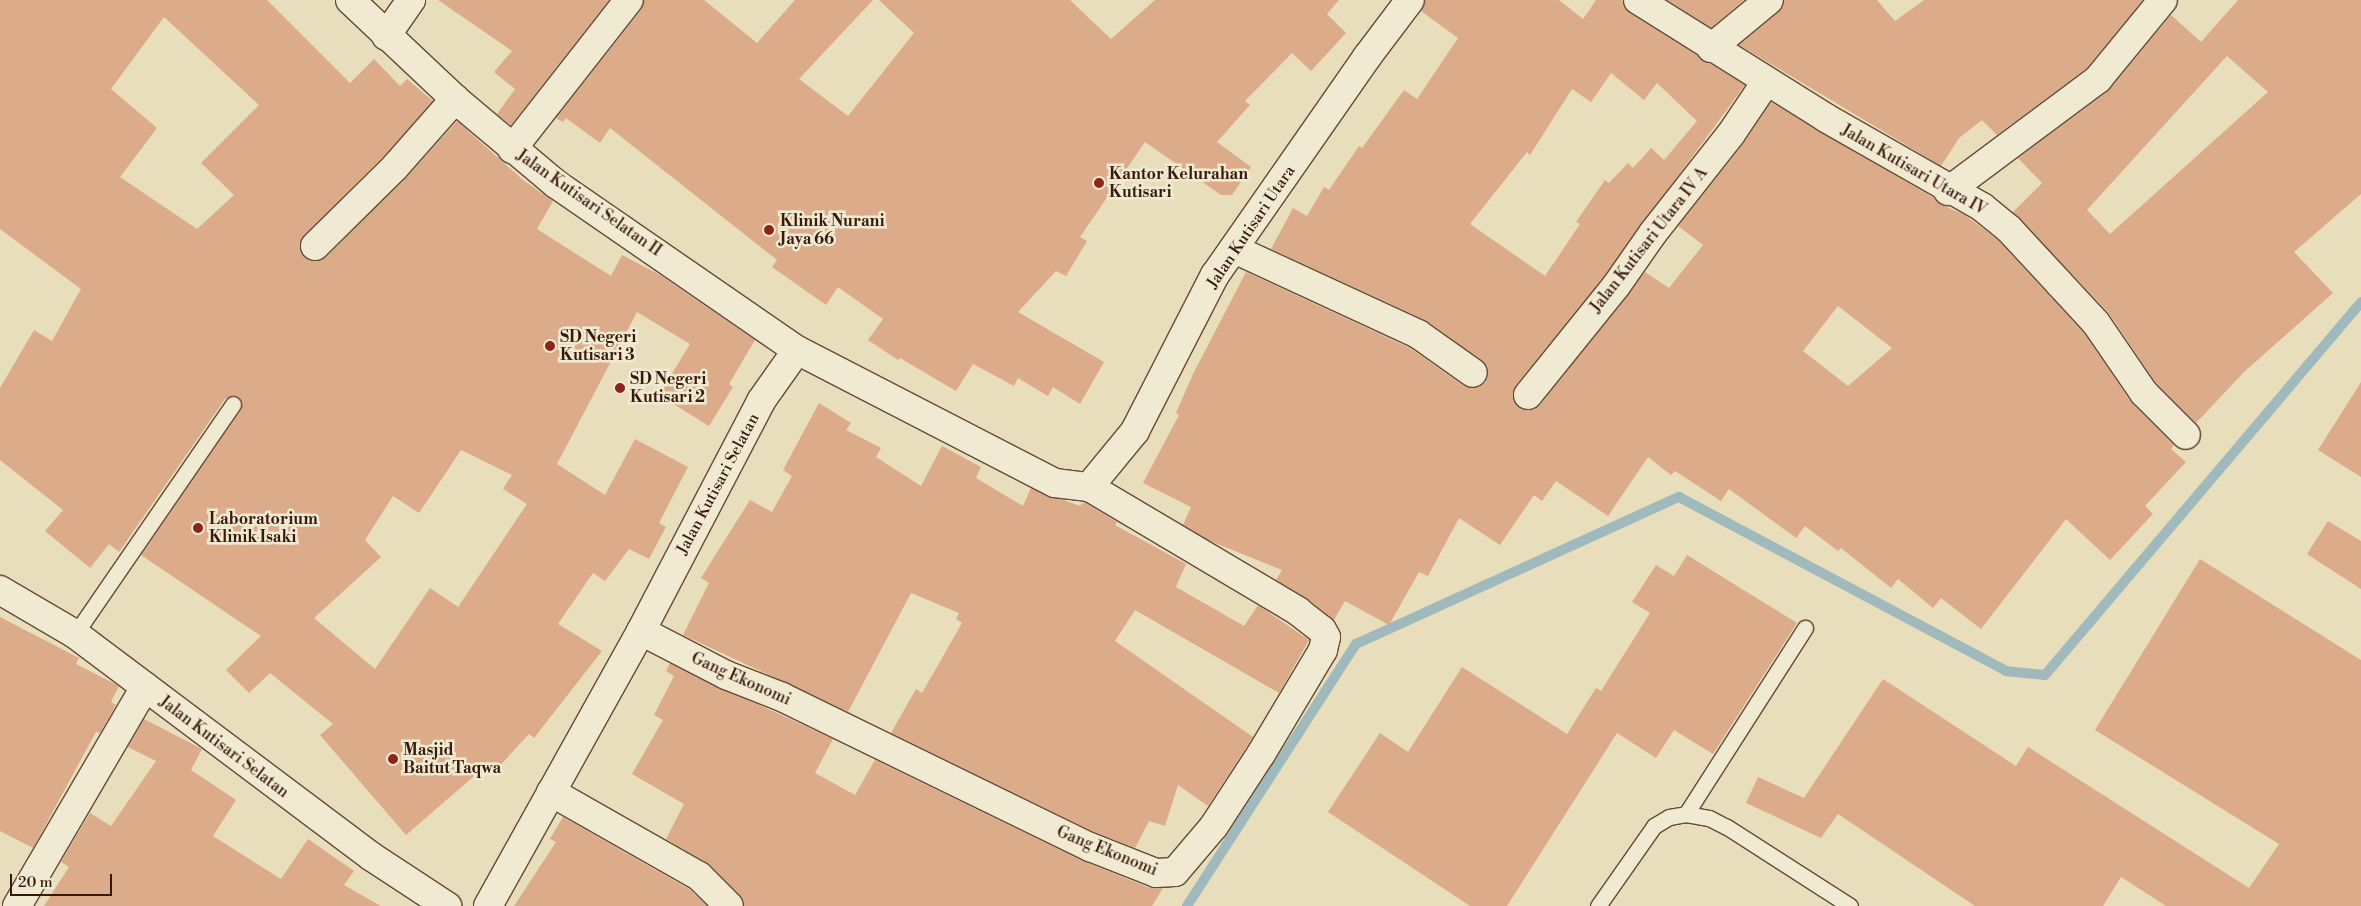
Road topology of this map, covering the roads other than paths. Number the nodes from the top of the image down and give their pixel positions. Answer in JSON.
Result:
{"nodes":[{"id":1,"x":350,"y":0,"type":"edge"},
{"id":2,"x":411,"y":0,"type":"edge"},
{"id":3,"x":629,"y":0,"type":"edge"},
{"id":4,"x":1410,"y":0,"type":"edge"},
{"id":5,"x":1638,"y":0,"type":"edge"},
{"id":6,"x":1769,"y":0,"type":"edge"},
{"id":7,"x":2164,"y":0,"type":"edge"},
{"id":8,"x":386,"y":36,"type":"junction"},
{"id":9,"x":1711,"y":48,"type":"junction"},
{"id":10,"x":1766,"y":82,"type":"junction"},
{"id":11,"x":455,"y":99,"type":"junction"},
{"id":12,"x":512,"y":149,"type":"junction"},
{"id":13,"x":1948,"y":190,"type":"junction"},
{"id":14,"x":315,"y":246,"type":"dead end"},
{"id":15,"x":1234,"y":249,"type":"junction"},
{"id":16,"x":797,"y":350,"type":"junction"},
{"id":17,"x":1473,"y":373,"type":"dead end"},
{"id":18,"x":1528,"y":395,"type":"dead end"},
{"id":19,"x":233,"y":404,"type":"dead end"},
{"id":20,"x":2186,"y":435,"type":"dead end"},
{"id":21,"x":1089,"y":487,"type":"junction"},
{"id":22,"x":0,"y":590,"type":"edge"},
{"id":23,"x":1805,"y":628,"type":"dead end"},
{"id":24,"x":640,"y":631,"type":"junction"},
{"id":25,"x":75,"y":634,"type":"junction"},
{"id":26,"x":145,"y":687,"type":"junction"},
{"id":27,"x":551,"y":792,"type":"junction"},
{"id":28,"x":1686,"y":814,"type":"junction"},
{"id":29,"x":17,"y":906,"type":"edge"},
{"id":30,"x":448,"y":906,"type":"edge"},
{"id":31,"x":488,"y":906,"type":"edge"},
{"id":32,"x":729,"y":906,"type":"edge"},
{"id":33,"x":1598,"y":906,"type":"edge"},
{"id":34,"x":1850,"y":906,"type":"edge"}],
"edges":[{"from":1,"to":8,"type":"street","name":"Jalan Kutisari Selatan II"},
{"from":2,"to":8,"type":"street"},
{"from":3,"to":12,"type":"street"},
{"from":4,"to":15,"type":"street","name":"Jalan Kutisari Utara"},
{"from":5,"to":9,"type":"street","name":"Jalan Kutisari Utara IV"},
{"from":6,"to":9,"type":"street"},
{"from":7,"to":13,"type":"street"},
{"from":8,"to":11,"type":"street","name":"Jalan Kutisari Selatan II"},
{"from":9,"to":10,"type":"street","name":"Jalan Kutisari Utara IV"},
{"from":10,"to":13,"type":"street","name":"Jalan Kutisari Utara IV"},
{"from":10,"to":18,"type":"street","name":"Jalan Kutisari Utara IV A"},
{"from":11,"to":12,"type":"street","name":"Jalan Kutisari Selatan II"},
{"from":11,"to":14,"type":"street"},
{"from":12,"to":16,"type":"street","name":"Jalan Kutisari Selatan II"},
{"from":13,"to":20,"type":"street","name":"Jalan Kutisari Utara IV"},
{"from":15,"to":17,"type":"street"},
{"from":15,"to":21,"type":"street","name":"Jalan Kutisari Utara"},
{"from":16,"to":21,"type":"street"},
{"from":16,"to":24,"type":"street","name":"Jalan Kutisari Selatan"},
{"from":19,"to":25,"type":"lane"},
{"from":21,"to":24,"type":"street","name":"Gang Ekonomi"},
{"from":22,"to":25,"type":"street","name":"Jalan Kutisari Selatan"},
{"from":23,"to":28,"type":"lane"},
{"from":24,"to":27,"type":"street","name":"Jalan Kutisari Selatan"},
{"from":25,"to":26,"type":"street","name":"Jalan Kutisari Selatan"},
{"from":26,"to":29,"type":"street"},
{"from":26,"to":30,"type":"street","name":"Jalan Kutisari Selatan"},
{"from":27,"to":31,"type":"street","name":"Jalan Kutisari Selatan"},
{"from":27,"to":32,"type":"street"},
{"from":28,"to":33,"type":"lane"},
{"from":28,"to":34,"type":"lane"}]}
